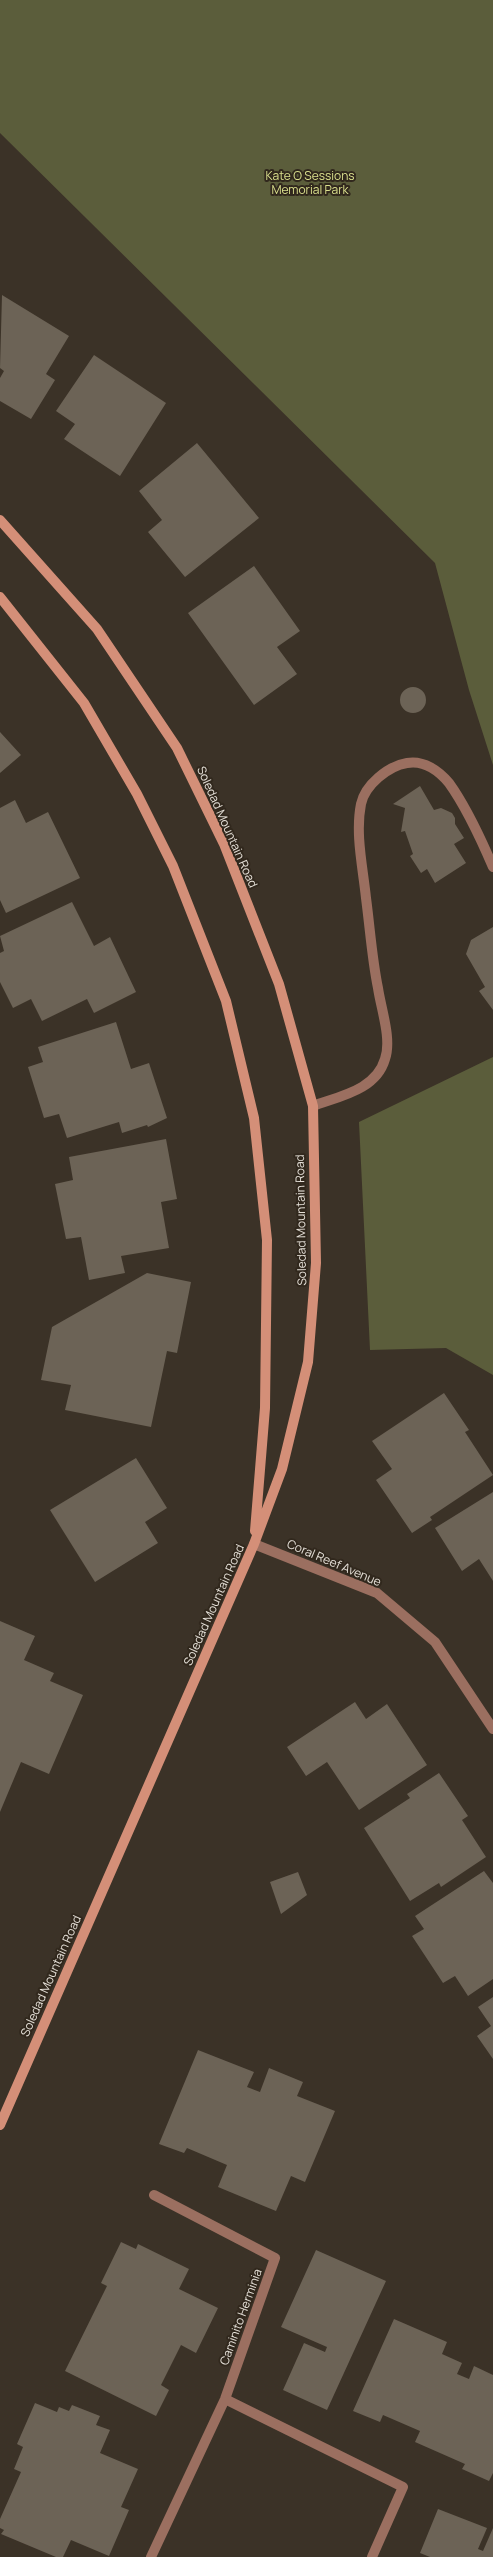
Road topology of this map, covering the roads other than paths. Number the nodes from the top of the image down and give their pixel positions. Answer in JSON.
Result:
{"nodes":[{"id":1,"x":0,"y":520,"type":"edge"},
{"id":2,"x":0,"y":597,"type":"edge"},
{"id":3,"x":493,"y":867,"type":"edge"},
{"id":4,"x":313,"y":1106,"type":"junction"},
{"id":5,"x":254,"y":1544,"type":"junction"},
{"id":6,"x":493,"y":1729,"type":"edge"},
{"id":7,"x":0,"y":2125,"type":"edge"},
{"id":8,"x":154,"y":2195,"type":"dead end"},
{"id":9,"x":225,"y":2399,"type":"junction"},
{"id":10,"x":152,"y":2557,"type":"edge"},
{"id":11,"x":372,"y":2557,"type":"edge"}],
"edges":[{"from":1,"to":4,"type":"main road","name":"Soledad Mountain Road"},
{"from":2,"to":5,"type":"main road"},
{"from":3,"to":4,"type":"street"},
{"from":4,"to":5,"type":"main road","name":"Soledad Mountain Road"},
{"from":5,"to":6,"type":"street","name":"Coral Reef Avenue"},
{"from":5,"to":7,"type":"main road","name":"Soledad Mountain Road"},
{"from":8,"to":9,"type":"street","name":"Caminito Herminia"},
{"from":9,"to":10,"type":"street","name":"Caminito Herminia"},
{"from":9,"to":11,"type":"street"}]}
